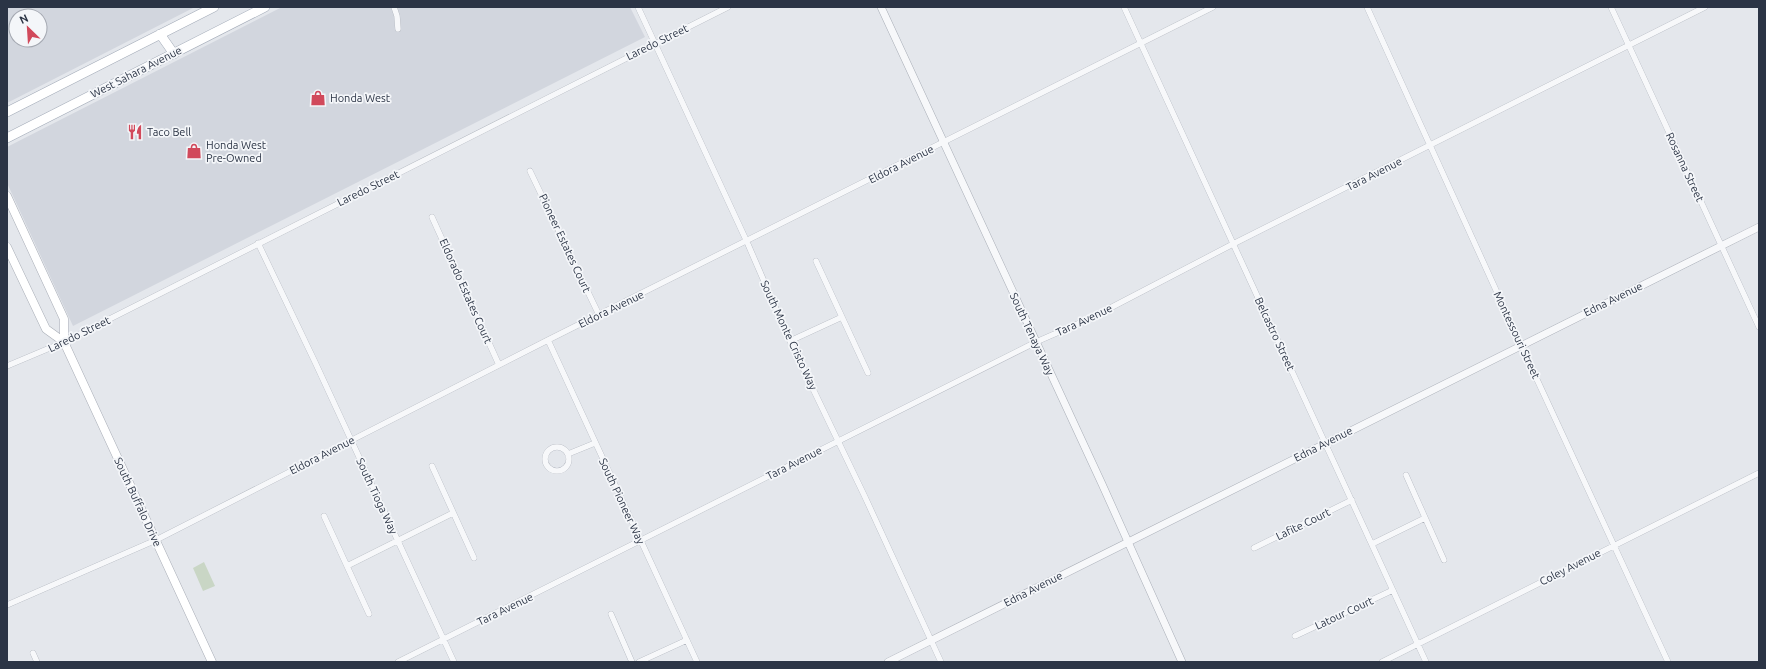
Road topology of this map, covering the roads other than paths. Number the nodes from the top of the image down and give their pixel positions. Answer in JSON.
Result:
{"nodes":[{"id":1,"x":212,"y":7,"type":"edge"},
{"id":2,"x":265,"y":7,"type":"edge"},
{"id":3,"x":394,"y":7,"type":"edge"},
{"id":4,"x":638,"y":7,"type":"edge"},
{"id":5,"x":728,"y":7,"type":"edge"},
{"id":6,"x":881,"y":7,"type":"edge"},
{"id":7,"x":1124,"y":7,"type":"edge"},
{"id":8,"x":1213,"y":7,"type":"edge"},
{"id":9,"x":1367,"y":7,"type":"edge"},
{"id":10,"x":1611,"y":7,"type":"edge"},
{"id":11,"x":1705,"y":7,"type":"edge"},
{"id":12,"x":398,"y":29,"type":"dead end"},
{"id":13,"x":160,"y":34,"type":"junction"},
{"id":14,"x":654,"y":43,"type":"junction"},
{"id":15,"x":1141,"y":44,"type":"junction"},
{"id":16,"x":1629,"y":45,"type":"junction"},
{"id":17,"x":174,"y":54,"type":"junction"},
{"id":18,"x":7,"y":112,"type":"edge"},
{"id":19,"x":7,"y":138,"type":"edge"},
{"id":20,"x":944,"y":143,"type":"junction"},
{"id":21,"x":1431,"y":144,"type":"junction"},
{"id":22,"x":530,"y":171,"type":"dead end"},
{"id":23,"x":7,"y":196,"type":"edge"},
{"id":24,"x":432,"y":217,"type":"dead end"},
{"id":25,"x":1759,"y":227,"type":"edge"},
{"id":26,"x":747,"y":242,"type":"junction"},
{"id":27,"x":258,"y":243,"type":"junction"},
{"id":28,"x":1233,"y":244,"type":"junction"},
{"id":29,"x":1721,"y":246,"type":"junction"},
{"id":30,"x":7,"y":247,"type":"edge"},
{"id":31,"x":816,"y":261,"type":"dead end"},
{"id":32,"x":599,"y":315,"type":"junction"},
{"id":33,"x":842,"y":317,"type":"junction"},
{"id":34,"x":1759,"y":328,"type":"edge"},
{"id":35,"x":548,"y":340,"type":"junction"},
{"id":36,"x":790,"y":341,"type":"junction"},
{"id":37,"x":64,"y":342,"type":"junction"},
{"id":38,"x":1036,"y":342,"type":"junction"},
{"id":39,"x":1520,"y":345,"type":"junction"},
{"id":40,"x":499,"y":365,"type":"junction"},
{"id":41,"x":7,"y":366,"type":"edge"},
{"id":42,"x":868,"y":373,"type":"dead end"},
{"id":43,"x":351,"y":440,"type":"junction"},
{"id":44,"x":838,"y":441,"type":"junction"},
{"id":45,"x":595,"y":443,"type":"junction"},
{"id":46,"x":1326,"y":443,"type":"junction"},
{"id":47,"x":568,"y":454,"type":"junction"},
{"id":48,"x":432,"y":466,"type":"dead end"},
{"id":49,"x":1759,"y":474,"type":"edge"},
{"id":50,"x":1406,"y":475,"type":"dead end"},
{"id":51,"x":1352,"y":500,"type":"junction"},
{"id":52,"x":453,"y":513,"type":"junction"},
{"id":53,"x":324,"y":516,"type":"dead end"},
{"id":54,"x":1425,"y":518,"type":"junction"},
{"id":55,"x":156,"y":540,"type":"junction"},
{"id":56,"x":398,"y":540,"type":"junction"},
{"id":57,"x":640,"y":540,"type":"junction"},
{"id":58,"x":1128,"y":541,"type":"junction"},
{"id":59,"x":1372,"y":544,"type":"junction"},
{"id":60,"x":1613,"y":546,"type":"junction"},
{"id":61,"x":1254,"y":548,"type":"dead end"},
{"id":62,"x":474,"y":558,"type":"dead end"},
{"id":63,"x":1444,"y":560,"type":"dead end"},
{"id":64,"x":347,"y":566,"type":"junction"},
{"id":65,"x":1393,"y":590,"type":"junction"},
{"id":66,"x":7,"y":605,"type":"edge"},
{"id":67,"x":369,"y":614,"type":"dead end"},
{"id":68,"x":610,"y":614,"type":"dead end"},
{"id":69,"x":1295,"y":636,"type":"dead end"},
{"id":70,"x":443,"y":639,"type":"junction"},
{"id":71,"x":687,"y":640,"type":"junction"},
{"id":72,"x":931,"y":641,"type":"junction"},
{"id":73,"x":1418,"y":644,"type":"junction"},
{"id":74,"x":33,"y":653,"type":"dead end"},
{"id":75,"x":37,"y":662,"type":"edge"},
{"id":76,"x":212,"y":662,"type":"edge"},
{"id":77,"x":398,"y":662,"type":"edge"},
{"id":78,"x":454,"y":662,"type":"edge"},
{"id":79,"x":632,"y":662,"type":"edge"},
{"id":80,"x":639,"y":662,"type":"edge"},
{"id":81,"x":697,"y":662,"type":"edge"},
{"id":82,"x":888,"y":662,"type":"edge"},
{"id":83,"x":941,"y":662,"type":"edge"},
{"id":84,"x":1182,"y":662,"type":"edge"},
{"id":85,"x":1382,"y":662,"type":"edge"},
{"id":86,"x":1426,"y":662,"type":"edge"},
{"id":87,"x":1668,"y":662,"type":"edge"}],
"edges":[{"from":1,"to":13,"type":"main road","name":"West Sahara Avenue"},
{"from":2,"to":17,"type":"main road","name":"West Sahara Avenue"},
{"from":3,"to":12,"type":"street"},
{"from":4,"to":14,"type":"street","name":"South Monte Cristo Way"},
{"from":5,"to":14,"type":"street","name":"Laredo Street"},
{"from":6,"to":20,"type":"street","name":"South Tenaya Way"},
{"from":7,"to":15,"type":"street","name":"Belcastro Street"},
{"from":8,"to":15,"type":"street","name":"Eldora Avenue"},
{"from":9,"to":21,"type":"street","name":"Montessouri Street"},
{"from":10,"to":16,"type":"street","name":"Rosanna Street"},
{"from":11,"to":16,"type":"street","name":"Tara Avenue"},
{"from":13,"to":17,"type":"main road"},
{"from":13,"to":18,"type":"main road","name":"West Sahara Avenue"},
{"from":14,"to":26,"type":"street","name":"South Monte Cristo Way"},
{"from":14,"to":27,"type":"street","name":"Laredo Street"},
{"from":15,"to":20,"type":"street","name":"Eldora Avenue"},
{"from":15,"to":28,"type":"street","name":"Belcastro Street"},
{"from":16,"to":21,"type":"street","name":"Tara Avenue"},
{"from":16,"to":29,"type":"street","name":"Rosanna Street"},
{"from":17,"to":19,"type":"main road","name":"West Sahara Avenue"},
{"from":20,"to":26,"type":"street","name":"Eldora Avenue"},
{"from":20,"to":38,"type":"street","name":"South Tenaya Way"},
{"from":21,"to":28,"type":"street","name":"Tara Avenue"},
{"from":21,"to":39,"type":"street","name":"Montessouri Street"},
{"from":22,"to":32,"type":"street","name":"Pioneer Estates Court"},
{"from":23,"to":37,"type":"main road","name":"South Buffalo Drive"},
{"from":24,"to":40,"type":"street","name":"Eldorado Estates Court"},
{"from":25,"to":29,"type":"street","name":"Edna Avenue"},
{"from":26,"to":32,"type":"street","name":"Eldora Avenue"},
{"from":26,"to":36,"type":"street","name":"South Monte Cristo Way"},
{"from":27,"to":37,"type":"street","name":"Laredo Street"},
{"from":27,"to":43,"type":"street","name":"South Tioga Way"},
{"from":28,"to":38,"type":"street","name":"Tara Avenue"},
{"from":28,"to":46,"type":"street","name":"Belcastro Street"},
{"from":29,"to":34,"type":"street","name":"Rosanna Street"},
{"from":29,"to":39,"type":"street","name":"Edna Avenue"},
{"from":30,"to":37,"type":"main road","name":"South Buffalo Drive"},
{"from":31,"to":33,"type":"street"},
{"from":32,"to":35,"type":"street","name":"Eldora Avenue"},
{"from":33,"to":36,"type":"street"},
{"from":33,"to":42,"type":"street"},
{"from":35,"to":40,"type":"street","name":"Eldora Avenue"},
{"from":35,"to":45,"type":"street","name":"South Pioneer Way"},
{"from":36,"to":44,"type":"street","name":"South Monte Cristo Way"},
{"from":37,"to":41,"type":"street","name":"Laredo Street"},
{"from":37,"to":55,"type":"main road","name":"South Buffalo Drive"},
{"from":38,"to":44,"type":"street","name":"Tara Avenue"},
{"from":38,"to":58,"type":"street","name":"South Tenaya Way"},
{"from":39,"to":46,"type":"street","name":"Edna Avenue"},
{"from":39,"to":60,"type":"street","name":"Montessouri Street"},
{"from":40,"to":43,"type":"street","name":"Eldora Avenue"},
{"from":43,"to":55,"type":"street","name":"Eldora Avenue"},
{"from":43,"to":56,"type":"street","name":"South Tioga Way"},
{"from":44,"to":57,"type":"street","name":"Tara Avenue"},
{"from":44,"to":72,"type":"street","name":"South Monte Cristo Way"},
{"from":45,"to":47,"type":"street"},
{"from":45,"to":57,"type":"street","name":"South Pioneer Way"},
{"from":46,"to":51,"type":"street","name":"Belcastro Street"},
{"from":46,"to":58,"type":"street","name":"Edna Avenue"},
{"from":47,"to":47,"type":"street"},
{"from":48,"to":52,"type":"street"},
{"from":49,"to":60,"type":"street","name":"Coley Avenue"},
{"from":50,"to":54,"type":"street"},
{"from":51,"to":59,"type":"street","name":"Belcastro Street"},
{"from":51,"to":61,"type":"street","name":"Lafite Court"},
{"from":52,"to":56,"type":"street"},
{"from":52,"to":62,"type":"street"},
{"from":53,"to":64,"type":"street"},
{"from":54,"to":59,"type":"street"},
{"from":54,"to":63,"type":"street"},
{"from":55,"to":66,"type":"street","name":"Eldora Avenue"},
{"from":55,"to":76,"type":"main road","name":"South Buffalo Drive"},
{"from":56,"to":64,"type":"street"},
{"from":56,"to":70,"type":"street","name":"South Tioga Way"},
{"from":57,"to":70,"type":"street","name":"Tara Avenue"},
{"from":57,"to":71,"type":"street","name":"South Pioneer Way"},
{"from":58,"to":72,"type":"street","name":"Edna Avenue"},
{"from":58,"to":84,"type":"street","name":"South Tenaya Way"},
{"from":59,"to":65,"type":"street","name":"Belcastro Street"},
{"from":60,"to":73,"type":"street","name":"Coley Avenue"},
{"from":60,"to":87,"type":"street","name":"Montessouri Street"},
{"from":64,"to":67,"type":"street"},
{"from":65,"to":69,"type":"street","name":"Latour Court"},
{"from":65,"to":73,"type":"street","name":"Belcastro Street"},
{"from":68,"to":79,"type":"street"},
{"from":70,"to":77,"type":"street","name":"Tara Avenue"},
{"from":70,"to":78,"type":"street","name":"South Tioga Way"},
{"from":71,"to":80,"type":"street"},
{"from":71,"to":81,"type":"street","name":"South Pioneer Way"},
{"from":72,"to":82,"type":"street","name":"Edna Avenue"},
{"from":72,"to":83,"type":"street","name":"South Monte Cristo Way"},
{"from":73,"to":85,"type":"street","name":"Coley Avenue"},
{"from":73,"to":86,"type":"street","name":"Belcastro Street"},
{"from":74,"to":75,"type":"street"}]}
